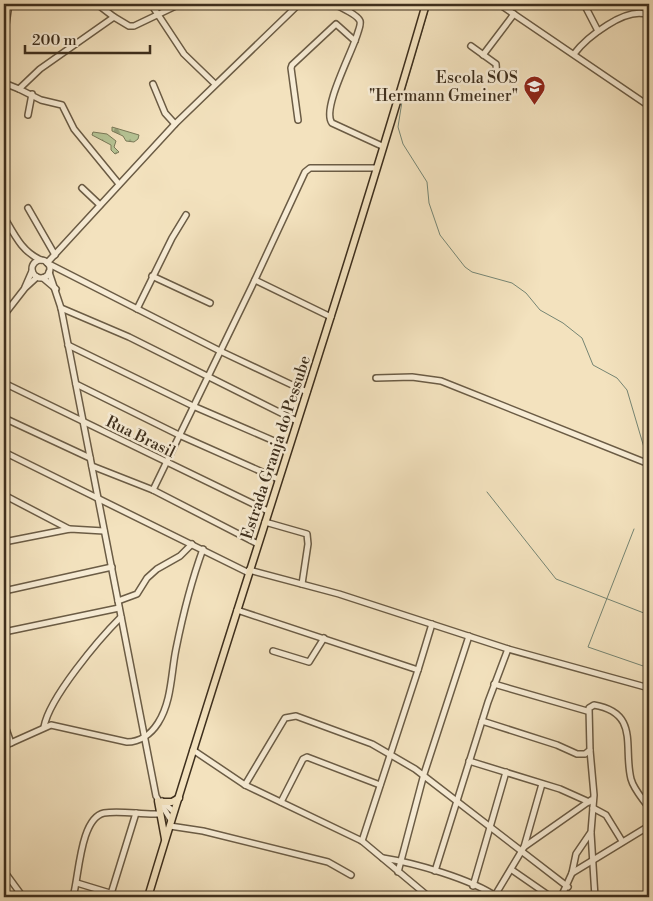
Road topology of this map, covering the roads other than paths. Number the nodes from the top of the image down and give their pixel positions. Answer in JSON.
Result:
{"nodes":[{"id":1,"x":9,"y":4,"type":"edge"},
{"id":2,"x":97,"y":4,"type":"edge"},
{"id":3,"x":152,"y":4,"type":"edge"},
{"id":4,"x":180,"y":4,"type":"edge"},
{"id":5,"x":290,"y":4,"type":"edge"},
{"id":6,"x":299,"y":4,"type":"edge"},
{"id":7,"x":334,"y":4,"type":"edge"},
{"id":8,"x":426,"y":4,"type":"edge"},
{"id":9,"x":499,"y":4,"type":"edge"},
{"id":10,"x":584,"y":4,"type":"edge"},
{"id":11,"x":292,"y":10,"type":"junction"},
{"id":12,"x":514,"y":14,"type":"junction"},
{"id":13,"x":159,"y":16,"type":"junction"},
{"id":14,"x":114,"y":17,"type":"junction"},
{"id":15,"x":649,"y":18,"type":"edge"},
{"id":16,"x":598,"y":31,"type":"junction"},
{"id":17,"x":4,"y":38,"type":"edge"},
{"id":18,"x":355,"y":41,"type":"junction"},
{"id":19,"x":472,"y":46,"type":"dead end"},
{"id":20,"x":574,"y":54,"type":"junction"},
{"id":21,"x":483,"y":55,"type":"junction"},
{"id":22,"x":497,"y":78,"type":"dead end"},
{"id":23,"x":4,"y":83,"type":"edge"},
{"id":24,"x":153,"y":84,"type":"dead end"},
{"id":25,"x":215,"y":84,"type":"junction"},
{"id":26,"x":19,"y":88,"type":"junction"},
{"id":27,"x":32,"y":94,"type":"junction"},
{"id":28,"x":649,"y":106,"type":"edge"},
{"id":29,"x":28,"y":115,"type":"dead end"},
{"id":30,"x":298,"y":120,"type":"dead end"},
{"id":31,"x":175,"y":124,"type":"junction"},
{"id":32,"x":382,"y":146,"type":"junction"},
{"id":33,"x":376,"y":168,"type":"junction"},
{"id":34,"x":119,"y":184,"type":"junction"},
{"id":35,"x":82,"y":188,"type":"dead end"},
{"id":36,"x":100,"y":205,"type":"junction"},
{"id":37,"x":28,"y":208,"type":"dead end"},
{"id":38,"x":186,"y":215,"type":"dead end"},
{"id":39,"x":4,"y":217,"type":"edge"},
{"id":40,"x":27,"y":252,"type":"junction"},
{"id":41,"x":55,"y":255,"type":"junction"},
{"id":42,"x":40,"y":260,"type":"junction"},
{"id":43,"x":48,"y":264,"type":"junction"},
{"id":44,"x":32,"y":269,"type":"junction"},
{"id":45,"x":50,"y":271,"type":"junction"},
{"id":46,"x":65,"y":273,"type":"junction"},
{"id":47,"x":152,"y":276,"type":"junction"},
{"id":48,"x":40,"y":278,"type":"junction"},
{"id":49,"x":255,"y":280,"type":"junction"},
{"id":50,"x":25,"y":288,"type":"junction"},
{"id":51,"x":56,"y":289,"type":"junction"},
{"id":52,"x":210,"y":303,"type":"dead end"},
{"id":53,"x":61,"y":308,"type":"junction"},
{"id":54,"x":138,"y":309,"type":"junction"},
{"id":55,"x":5,"y":312,"type":"edge"},
{"id":56,"x":330,"y":317,"type":"junction"},
{"id":57,"x":68,"y":345,"type":"junction"},
{"id":58,"x":220,"y":351,"type":"junction"},
{"id":59,"x":207,"y":378,"type":"junction"},
{"id":60,"x":376,"y":378,"type":"dead end"},
{"id":61,"x":4,"y":383,"type":"edge"},
{"id":62,"x":76,"y":384,"type":"junction"},
{"id":63,"x":307,"y":392,"type":"junction"},
{"id":64,"x":193,"y":406,"type":"junction"},
{"id":65,"x":4,"y":418,"type":"edge"},
{"id":66,"x":82,"y":421,"type":"junction"},
{"id":67,"x":297,"y":421,"type":"junction"},
{"id":68,"x":179,"y":435,"type":"junction"},
{"id":69,"x":288,"y":447,"type":"junction"},
{"id":70,"x":4,"y":452,"type":"edge"},
{"id":71,"x":90,"y":458,"type":"junction"},
{"id":72,"x":167,"y":463,"type":"junction"},
{"id":73,"x":649,"y":464,"type":"edge"},
{"id":74,"x":92,"y":466,"type":"junction"},
{"id":75,"x":278,"y":479,"type":"junction"},
{"id":76,"x":153,"y":490,"type":"junction"},
{"id":77,"x":4,"y":495,"type":"edge"},
{"id":78,"x":98,"y":500,"type":"junction"},
{"id":79,"x":268,"y":510,"type":"junction"},
{"id":80,"x":265,"y":522,"type":"junction"},
{"id":81,"x":70,"y":529,"type":"junction"},
{"id":82,"x":104,"y":531,"type":"junction"},
{"id":83,"x":4,"y":542,"type":"edge"},
{"id":84,"x":192,"y":544,"type":"junction"},
{"id":85,"x":258,"y":544,"type":"junction"},
{"id":86,"x":203,"y":549,"type":"junction"},
{"id":87,"x":112,"y":567,"type":"junction"},
{"id":88,"x":249,"y":571,"type":"junction"},
{"id":89,"x":302,"y":584,"type":"junction"},
{"id":90,"x":4,"y":591,"type":"edge"},
{"id":91,"x":118,"y":601,"type":"junction"},
{"id":92,"x":119,"y":608,"type":"junction"},
{"id":93,"x":237,"y":610,"type":"junction"},
{"id":94,"x":121,"y":617,"type":"junction"},
{"id":95,"x":432,"y":624,"type":"junction"},
{"id":96,"x":4,"y":632,"type":"edge"},
{"id":97,"x":469,"y":636,"type":"junction"},
{"id":98,"x":324,"y":638,"type":"junction"},
{"id":99,"x":508,"y":649,"type":"junction"},
{"id":100,"x":273,"y":651,"type":"dead end"},
{"id":101,"x":418,"y":670,"type":"junction"},
{"id":102,"x":494,"y":684,"type":"junction"},
{"id":103,"x":649,"y":688,"type":"edge"},
{"id":104,"x":587,"y":711,"type":"junction"},
{"id":105,"x":482,"y":721,"type":"junction"},
{"id":106,"x":4,"y":723,"type":"edge"},
{"id":107,"x":44,"y":727,"type":"junction"},
{"id":108,"x":146,"y":736,"type":"junction"},
{"id":109,"x":11,"y":743,"type":"junction"},
{"id":110,"x":4,"y":746,"type":"edge"},
{"id":111,"x":193,"y":750,"type":"junction"},
{"id":112,"x":590,"y":750,"type":"junction"},
{"id":113,"x":389,"y":754,"type":"junction"},
{"id":114,"x":470,"y":761,"type":"junction"},
{"id":115,"x":506,"y":772,"type":"junction"},
{"id":116,"x":424,"y":774,"type":"junction"},
{"id":117,"x":542,"y":784,"type":"junction"},
{"id":118,"x":245,"y":785,"type":"junction"},
{"id":119,"x":380,"y":785,"type":"junction"},
{"id":120,"x":179,"y":798,"type":"junction"},
{"id":121,"x":159,"y":800,"type":"junction"},
{"id":122,"x":456,"y":800,"type":"junction"},
{"id":123,"x":591,"y":800,"type":"junction"},
{"id":124,"x":281,"y":802,"type":"junction"},
{"id":125,"x":593,"y":808,"type":"junction"},
{"id":126,"x":649,"y":808,"type":"edge"},
{"id":127,"x":174,"y":812,"type":"junction"},
{"id":128,"x":136,"y":813,"type":"junction"},
{"id":129,"x":159,"y":814,"type":"junction"},
{"id":130,"x":171,"y":823,"type":"junction"},
{"id":131,"x":649,"y":826,"type":"edge"},
{"id":132,"x":489,"y":827,"type":"junction"},
{"id":133,"x":590,"y":832,"type":"junction"},
{"id":134,"x":165,"y":840,"type":"junction"},
{"id":135,"x":362,"y":841,"type":"junction"},
{"id":136,"x":622,"y":841,"type":"junction"},
{"id":137,"x":523,"y":850,"type":"junction"},
{"id":138,"x":383,"y":858,"type":"junction"},
{"id":139,"x":400,"y":861,"type":"junction"},
{"id":140,"x":593,"y":861,"type":"junction"},
{"id":141,"x":512,"y":870,"type":"junction"},
{"id":142,"x":435,"y":871,"type":"junction"},
{"id":143,"x":4,"y":872,"type":"edge"},
{"id":144,"x":398,"y":872,"type":"junction"},
{"id":145,"x":572,"y":873,"type":"junction"},
{"id":146,"x":351,"y":875,"type":"dead end"},
{"id":147,"x":77,"y":883,"type":"junction"},
{"id":148,"x":473,"y":886,"type":"junction"},
{"id":149,"x":568,"y":887,"type":"junction"},
{"id":150,"x":111,"y":895,"type":"edge"},
{"id":151,"x":23,"y":897,"type":"edge"},
{"id":152,"x":73,"y":897,"type":"edge"},
{"id":153,"x":123,"y":897,"type":"edge"},
{"id":154,"x":148,"y":897,"type":"edge"},
{"id":155,"x":429,"y":897,"type":"edge"},
{"id":156,"x":495,"y":897,"type":"edge"},
{"id":157,"x":550,"y":897,"type":"edge"},
{"id":158,"x":561,"y":897,"type":"edge"},
{"id":159,"x":595,"y":897,"type":"edge"}],
"edges":[{"from":1,"to":17,"type":"street"},
{"from":2,"to":14,"type":"street"},
{"from":3,"to":13,"type":"street"},
{"from":4,"to":13,"type":"street"},
{"from":5,"to":11,"type":"street"},
{"from":6,"to":11,"type":"street"},
{"from":7,"to":18,"type":"street"},
{"from":8,"to":32,"type":"main road","name":"Estrada Granja do Pessube"},
{"from":9,"to":12,"type":"street"},
{"from":10,"to":16,"type":"street"},
{"from":11,"to":25,"type":"street"},
{"from":12,"to":20,"type":"street"},
{"from":12,"to":21,"type":"street"},
{"from":13,"to":14,"type":"street"},
{"from":13,"to":25,"type":"street"},
{"from":14,"to":26,"type":"street"},
{"from":15,"to":16,"type":"street"},
{"from":16,"to":20,"type":"street"},
{"from":18,"to":30,"type":"street"},
{"from":18,"to":32,"type":"street"},
{"from":19,"to":21,"type":"street"},
{"from":20,"to":28,"type":"street"},
{"from":21,"to":22,"type":"street"},
{"from":23,"to":26,"type":"street"},
{"from":24,"to":31,"type":"street"},
{"from":25,"to":31,"type":"street"},
{"from":26,"to":27,"type":"street"},
{"from":27,"to":29,"type":"street"},
{"from":27,"to":34,"type":"street"},
{"from":31,"to":34,"type":"street"},
{"from":32,"to":33,"type":"main road","name":"Estrada Granja do Pessube"},
{"from":33,"to":49,"type":"street"},
{"from":33,"to":56,"type":"main road","name":"Estrada Granja do Pessube"},
{"from":34,"to":36,"type":"street"},
{"from":35,"to":36,"type":"street"},
{"from":36,"to":41,"type":"street"},
{"from":37,"to":41,"type":"street"},
{"from":38,"to":47,"type":"street"},
{"from":39,"to":40,"type":"street"},
{"from":40,"to":42,"type":"street"},
{"from":40,"to":44,"type":"street"},
{"from":41,"to":43,"type":"street"},
{"from":42,"to":43,"type":"street"},
{"from":42,"to":44,"type":"street"},
{"from":43,"to":45,"type":"street"},
{"from":43,"to":46,"type":"street"},
{"from":44,"to":48,"type":"street"},
{"from":44,"to":50,"type":"street"},
{"from":45,"to":46,"type":"street"},
{"from":45,"to":48,"type":"street"},
{"from":45,"to":51,"type":"street"},
{"from":46,"to":54,"type":"street"},
{"from":47,"to":52,"type":"street"},
{"from":47,"to":54,"type":"street"},
{"from":48,"to":50,"type":"street"},
{"from":48,"to":51,"type":"street"},
{"from":49,"to":56,"type":"street"},
{"from":49,"to":58,"type":"street"},
{"from":50,"to":55,"type":"street"},
{"from":51,"to":53,"type":"street"},
{"from":53,"to":57,"type":"street"},
{"from":53,"to":59,"type":"street"},
{"from":54,"to":58,"type":"street"},
{"from":56,"to":63,"type":"main road","name":"Estrada Granja do Pessube"},
{"from":57,"to":62,"type":"street"},
{"from":57,"to":64,"type":"street"},
{"from":58,"to":59,"type":"street"},
{"from":58,"to":63,"type":"street"},
{"from":59,"to":64,"type":"street"},
{"from":59,"to":67,"type":"street"},
{"from":60,"to":73,"type":"street"},
{"from":61,"to":66,"type":"street","name":"Rua Brasil"},
{"from":62,"to":66,"type":"street"},
{"from":62,"to":68,"type":"street"},
{"from":63,"to":67,"type":"main road","name":"Estrada Granja do Pessube"},
{"from":64,"to":68,"type":"street"},
{"from":64,"to":69,"type":"street"},
{"from":65,"to":71,"type":"street"},
{"from":66,"to":71,"type":"street"},
{"from":66,"to":72,"type":"street","name":"Rua Brasil"},
{"from":67,"to":69,"type":"main road","name":"Estrada Granja do Pessube"},
{"from":68,"to":72,"type":"street"},
{"from":68,"to":75,"type":"street"},
{"from":69,"to":75,"type":"main road","name":"Estrada Granja do Pessube"},
{"from":70,"to":78,"type":"street"},
{"from":71,"to":74,"type":"street"},
{"from":72,"to":76,"type":"street"},
{"from":72,"to":79,"type":"street","name":"Rua Brasil"},
{"from":74,"to":76,"type":"street"},
{"from":74,"to":78,"type":"street"},
{"from":75,"to":79,"type":"main road","name":"Estrada Granja do Pessube"},
{"from":76,"to":85,"type":"street"},
{"from":77,"to":81,"type":"street"},
{"from":78,"to":82,"type":"street"},
{"from":78,"to":84,"type":"street"},
{"from":79,"to":80,"type":"main road","name":"Estrada Granja do Pessube"},
{"from":80,"to":85,"type":"main road","name":"Estrada Granja do Pessube"},
{"from":80,"to":89,"type":"street"},
{"from":81,"to":82,"type":"street"},
{"from":81,"to":83,"type":"street"},
{"from":82,"to":87,"type":"street"},
{"from":84,"to":86,"type":"street"},
{"from":84,"to":91,"type":"street"},
{"from":85,"to":88,"type":"main road","name":"Estrada Granja do Pessube"},
{"from":86,"to":88,"type":"street"},
{"from":86,"to":108,"type":"street"},
{"from":87,"to":90,"type":"street"},
{"from":87,"to":91,"type":"street"},
{"from":88,"to":89,"type":"street"},
{"from":88,"to":93,"type":"main road","name":"Estrada Granja do Pessube"},
{"from":89,"to":95,"type":"street"},
{"from":91,"to":92,"type":"street"},
{"from":92,"to":94,"type":"street"},
{"from":92,"to":96,"type":"street"},
{"from":93,"to":98,"type":"street"},
{"from":93,"to":111,"type":"main road","name":"Estrada Granja do Pessube"},
{"from":94,"to":107,"type":"street"},
{"from":94,"to":108,"type":"street"},
{"from":95,"to":97,"type":"street"},
{"from":95,"to":101,"type":"street"},
{"from":97,"to":99,"type":"street"},
{"from":97,"to":116,"type":"street"},
{"from":98,"to":100,"type":"street"},
{"from":98,"to":101,"type":"street"},
{"from":99,"to":102,"type":"street"},
{"from":99,"to":103,"type":"street"},
{"from":101,"to":113,"type":"street"},
{"from":102,"to":104,"type":"street"},
{"from":102,"to":105,"type":"street"},
{"from":104,"to":112,"type":"street"},
{"from":104,"to":126,"type":"street"},
{"from":105,"to":112,"type":"street"},
{"from":105,"to":114,"type":"street"},
{"from":106,"to":109,"type":"street"},
{"from":107,"to":108,"type":"street"},
{"from":107,"to":109,"type":"street"},
{"from":108,"to":121,"type":"street"},
{"from":109,"to":110,"type":"street"},
{"from":111,"to":118,"type":"street"},
{"from":111,"to":120,"type":"main road","name":"Estrada Granja do Pessube"},
{"from":112,"to":123,"type":"street"},
{"from":113,"to":116,"type":"street"},
{"from":113,"to":118,"type":"street"},
{"from":113,"to":119,"type":"street"},
{"from":114,"to":115,"type":"street"},
{"from":114,"to":122,"type":"street"},
{"from":115,"to":117,"type":"street"},
{"from":115,"to":132,"type":"street"},
{"from":116,"to":122,"type":"street"},
{"from":116,"to":139,"type":"street"},
{"from":117,"to":123,"type":"street"},
{"from":117,"to":137,"type":"street"},
{"from":118,"to":124,"type":"street"},
{"from":119,"to":124,"type":"street"},
{"from":119,"to":135,"type":"street"},
{"from":120,"to":121,"type":"main road"},
{"from":120,"to":127,"type":"main road","name":"Estrada Granja do Pessube"},
{"from":121,"to":127,"type":"street"},
{"from":121,"to":129,"type":"main road"},
{"from":121,"to":130,"type":"street"},
{"from":122,"to":132,"type":"street"},
{"from":122,"to":142,"type":"street"},
{"from":123,"to":125,"type":"street"},
{"from":123,"to":137,"type":"street"},
{"from":124,"to":135,"type":"street"},
{"from":125,"to":133,"type":"street"},
{"from":125,"to":136,"type":"street"},
{"from":127,"to":130,"type":"main road","name":"Estrada Granja do Pessube"},
{"from":128,"to":129,"type":"street"},
{"from":128,"to":147,"type":"street"},
{"from":128,"to":150,"type":"street"},
{"from":129,"to":134,"type":"main road"},
{"from":130,"to":134,"type":"main road","name":"Estrada Granja do Pessube"},
{"from":130,"to":146,"type":"street"},
{"from":131,"to":136,"type":"street"},
{"from":132,"to":137,"type":"street"},
{"from":132,"to":148,"type":"street"},
{"from":133,"to":140,"type":"street"},
{"from":133,"to":145,"type":"street"},
{"from":134,"to":154,"type":"main road","name":"Estrada Granja do Pessube"},
{"from":135,"to":138,"type":"street"},
{"from":136,"to":140,"type":"street"},
{"from":137,"to":141,"type":"street"},
{"from":137,"to":149,"type":"street"},
{"from":138,"to":139,"type":"street"},
{"from":138,"to":144,"type":"street"},
{"from":139,"to":142,"type":"street"},
{"from":139,"to":144,"type":"street"},
{"from":140,"to":145,"type":"street"},
{"from":140,"to":159,"type":"street"},
{"from":141,"to":156,"type":"street"},
{"from":141,"to":157,"type":"street"},
{"from":142,"to":148,"type":"street"},
{"from":143,"to":151,"type":"street"},
{"from":144,"to":155,"type":"street"},
{"from":145,"to":149,"type":"street"},
{"from":147,"to":150,"type":"street"},
{"from":147,"to":152,"type":"street"},
{"from":148,"to":156,"type":"street"},
{"from":149,"to":158,"type":"street"},
{"from":150,"to":153,"type":"street"}]}
